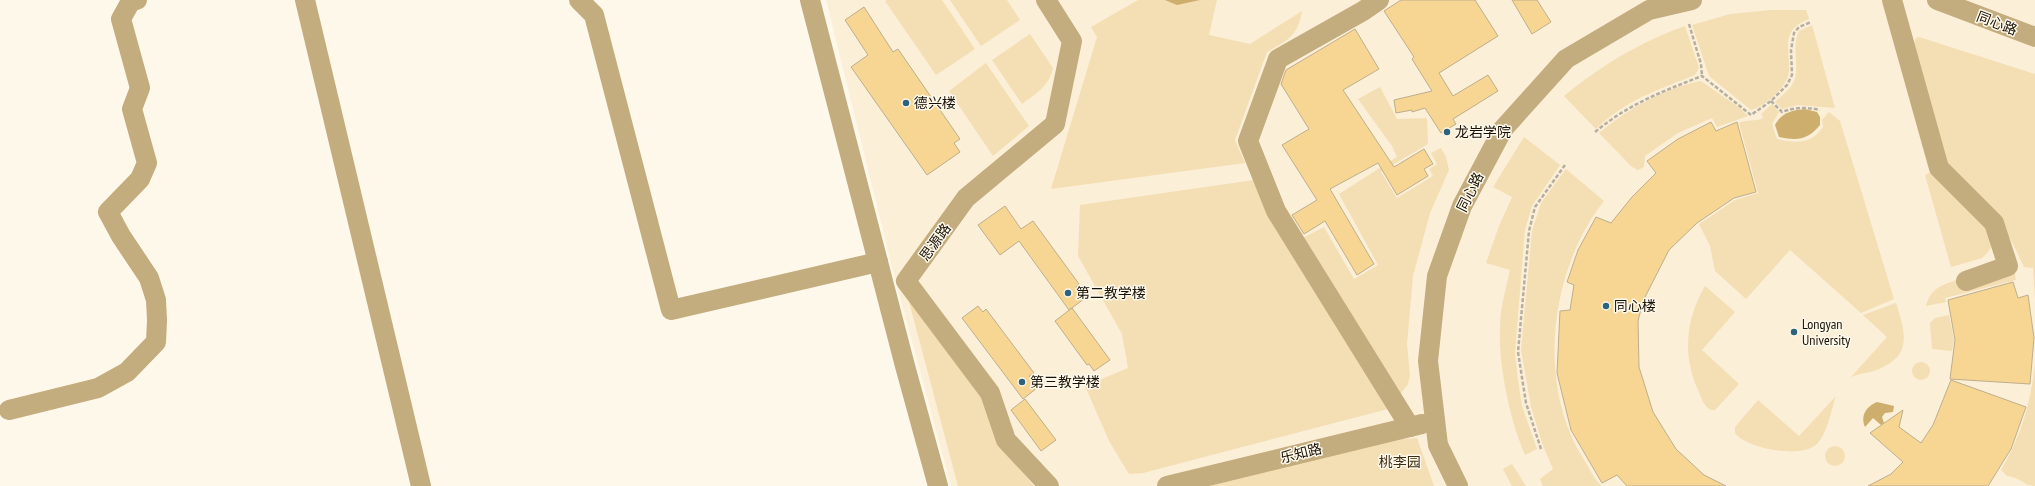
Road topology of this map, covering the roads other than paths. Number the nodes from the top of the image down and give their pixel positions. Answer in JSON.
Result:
{"nodes":[{"id":1,"x":137,"y":0,"type":"edge"},
{"id":2,"x":305,"y":0,"type":"edge"},
{"id":3,"x":579,"y":0,"type":"edge"},
{"id":4,"x":810,"y":0,"type":"edge"},
{"id":5,"x":1046,"y":0,"type":"edge"},
{"id":6,"x":1379,"y":0,"type":"edge"},
{"id":7,"x":1692,"y":0,"type":"edge"},
{"id":8,"x":1892,"y":0,"type":"edge"},
{"id":9,"x":1937,"y":0,"type":"edge"},
{"id":10,"x":2035,"y":37,"type":"edge"},
{"id":11,"x":878,"y":262,"type":"junction"},
{"id":12,"x":1966,"y":281,"type":"dead end"},
{"id":13,"x":9,"y":410,"type":"dead end"},
{"id":14,"x":1435,"y":420,"type":"junction"},
{"id":15,"x":1410,"y":427,"type":"junction"},
{"id":16,"x":421,"y":486,"type":"edge"},
{"id":17,"x":938,"y":486,"type":"edge"},
{"id":18,"x":1050,"y":486,"type":"edge"},
{"id":19,"x":1168,"y":486,"type":"edge"},
{"id":20,"x":1458,"y":486,"type":"edge"}],
"edges":[{"from":1,"to":13,"type":"street"},
{"from":2,"to":16,"type":"street"},
{"from":3,"to":11,"type":"street"},
{"from":4,"to":11,"type":"street"},
{"from":5,"to":18,"type":"street","name":"思源路"},
{"from":6,"to":15,"type":"street"},
{"from":7,"to":14,"type":"street","name":"同心路"},
{"from":8,"to":12,"type":"street"},
{"from":9,"to":10,"type":"street","name":"同心路"},
{"from":11,"to":17,"type":"street"},
{"from":14,"to":15,"type":"street","name":"乐知路"},
{"from":14,"to":20,"type":"street","name":"同心路"},
{"from":15,"to":19,"type":"street","name":"乐知路"}]}
